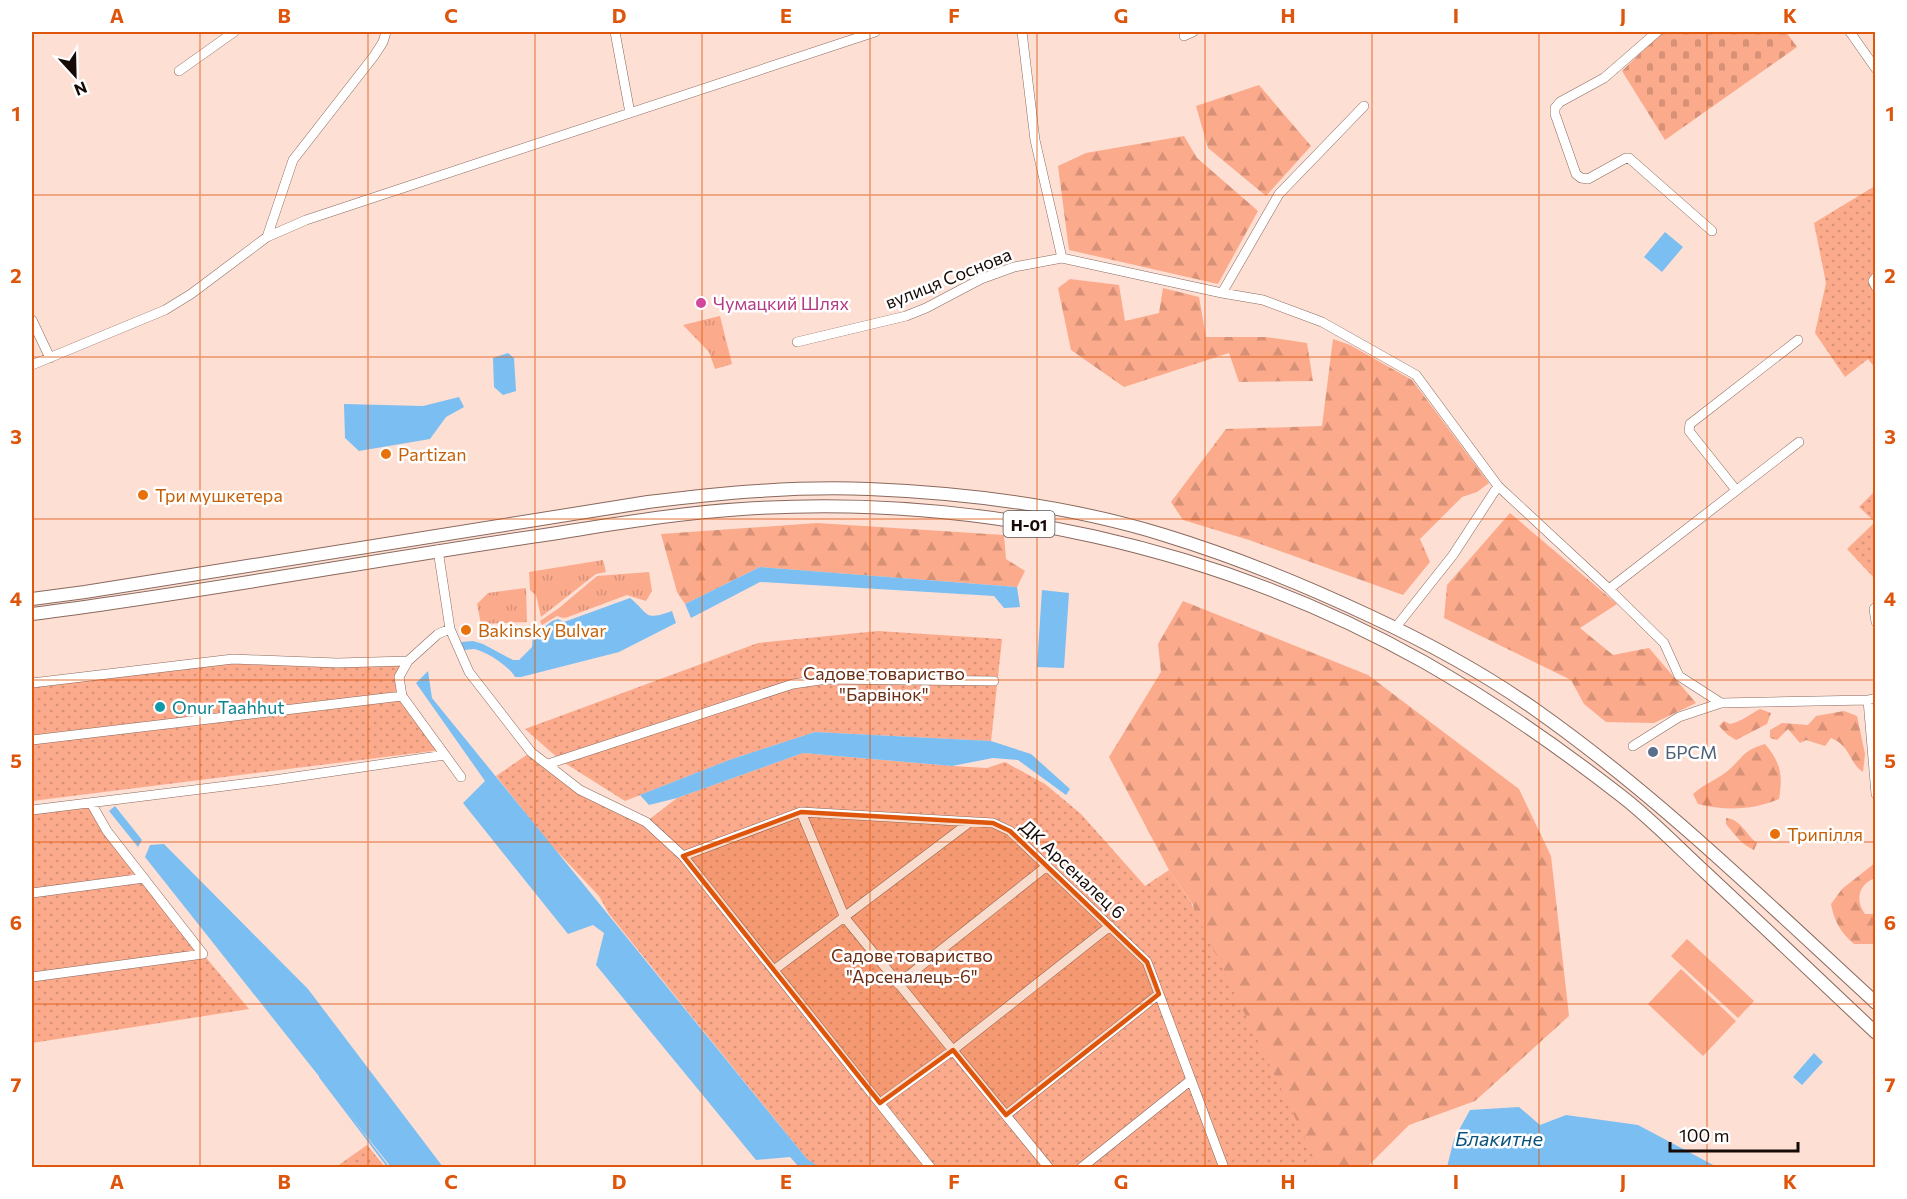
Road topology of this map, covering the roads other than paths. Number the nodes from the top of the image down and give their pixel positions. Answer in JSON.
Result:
{"nodes":[{"id":1,"x":234,"y":32,"type":"edge"},
{"id":2,"x":386,"y":32,"type":"edge"},
{"id":3,"x":615,"y":32,"type":"edge"},
{"id":4,"x":875,"y":32,"type":"edge"},
{"id":5,"x":1022,"y":32,"type":"edge"},
{"id":6,"x":1657,"y":32,"type":"edge"},
{"id":7,"x":1850,"y":32,"type":"edge"},
{"id":8,"x":1875,"y":69,"type":"edge"},
{"id":9,"x":179,"y":71,"type":"dead end"},
{"id":10,"x":1364,"y":106,"type":"dead end"},
{"id":11,"x":630,"y":113,"type":"junction"},
{"id":12,"x":1712,"y":231,"type":"dead end"},
{"id":13,"x":267,"y":237,"type":"junction"},
{"id":14,"x":1062,"y":258,"type":"junction"},
{"id":15,"x":1875,"y":277,"type":"edge"},
{"id":16,"x":1875,"y":287,"type":"edge"},
{"id":17,"x":1222,"y":293,"type":"junction"},
{"id":18,"x":32,"y":320,"type":"edge"},
{"id":19,"x":1798,"y":340,"type":"dead end"},
{"id":20,"x":797,"y":342,"type":"dead end"},
{"id":21,"x":50,"y":358,"type":"junction"},
{"id":22,"x":32,"y":365,"type":"edge"},
{"id":23,"x":1799,"y":442,"type":"dead end"},
{"id":24,"x":1498,"y":486,"type":"junction"},
{"id":25,"x":1736,"y":490,"type":"junction"},
{"id":26,"x":438,"y":550,"type":"junction"},
{"id":27,"x":1609,"y":589,"type":"junction"},
{"id":28,"x":32,"y":599,"type":"edge"},
{"id":29,"x":1875,"y":607,"type":"edge"},
{"id":30,"x":32,"y":614,"type":"edge"},
{"id":31,"x":1875,"y":622,"type":"edge"},
{"id":32,"x":1396,"y":627,"type":"junction"},
{"id":33,"x":450,"y":629,"type":"junction"},
{"id":34,"x":408,"y":661,"type":"junction"},
{"id":35,"x":994,"y":681,"type":"dead end"},
{"id":36,"x":32,"y":683,"type":"edge"},
{"id":37,"x":402,"y":696,"type":"junction"},
{"id":38,"x":1872,"y":699,"type":"edge"},
{"id":39,"x":1720,"y":703,"type":"junction"},
{"id":40,"x":32,"y":740,"type":"edge"},
{"id":41,"x":1634,"y":746,"type":"dead end"},
{"id":42,"x":445,"y":755,"type":"junction"},
{"id":43,"x":548,"y":764,"type":"junction"},
{"id":44,"x":461,"y":777,"type":"dead end"},
{"id":45,"x":1875,"y":794,"type":"edge"},
{"id":46,"x":91,"y":803,"type":"junction"},
{"id":47,"x":32,"y":810,"type":"edge"},
{"id":48,"x":801,"y":812,"type":"junction"},
{"id":49,"x":970,"y":822,"type":"junction"},
{"id":50,"x":683,"y":856,"type":"junction"},
{"id":51,"x":1047,"y":866,"type":"junction"},
{"id":52,"x":144,"y":878,"type":"junction"},
{"id":53,"x":32,"y":893,"type":"edge"},
{"id":54,"x":845,"y":918,"type":"junction"},
{"id":55,"x":1110,"y":926,"type":"junction"},
{"id":56,"x":774,"y":970,"type":"junction"},
{"id":57,"x":32,"y":976,"type":"edge"},
{"id":58,"x":898,"y":984,"type":"junction"},
{"id":59,"x":1159,"y":994,"type":"junction"},
{"id":60,"x":1875,"y":1003,"type":"edge"},
{"id":61,"x":1875,"y":1033,"type":"edge"},
{"id":62,"x":953,"y":1050,"type":"junction"},
{"id":63,"x":1191,"y":1080,"type":"junction"},
{"id":64,"x":880,"y":1103,"type":"junction"},
{"id":65,"x":1006,"y":1115,"type":"junction"},
{"id":66,"x":1222,"y":1166,"type":"edge"},
{"id":67,"x":931,"y":1167,"type":"edge"},
{"id":68,"x":1049,"y":1167,"type":"edge"},
{"id":69,"x":1081,"y":1167,"type":"edge"}],
"edges":[{"from":1,"to":9,"type":"street"},
{"from":2,"to":13,"type":"street"},
{"from":3,"to":11,"type":"street"},
{"from":4,"to":11,"type":"street"},
{"from":5,"to":14,"type":"street"},
{"from":6,"to":12,"type":"street"},
{"from":7,"to":8,"type":"street"},
{"from":10,"to":17,"type":"street"},
{"from":11,"to":13,"type":"street"},
{"from":13,"to":21,"type":"street"},
{"from":14,"to":17,"type":"street"},
{"from":14,"to":20,"type":"street","name":"вулиця Соснова"},
{"from":15,"to":16,"type":"street"},
{"from":17,"to":24,"type":"street"},
{"from":18,"to":21,"type":"street"},
{"from":19,"to":25,"type":"street"},
{"from":21,"to":22,"type":"street"},
{"from":23,"to":25,"type":"street"},
{"from":24,"to":27,"type":"street"},
{"from":24,"to":32,"type":"street"},
{"from":25,"to":27,"type":"street"},
{"from":26,"to":30,"type":"main road","number":"Н-01"},
{"from":26,"to":33,"type":"street"},
{"from":26,"to":61,"type":"main road","number":"Н-01"},
{"from":27,"to":39,"type":"street"},
{"from":28,"to":32,"type":"main road","number":"Н-01"},
{"from":29,"to":31,"type":"street"},
{"from":32,"to":60,"type":"main road","number":"Н-01"},
{"from":33,"to":34,"type":"street"},
{"from":33,"to":43,"type":"street"},
{"from":34,"to":36,"type":"street"},
{"from":34,"to":37,"type":"street"},
{"from":35,"to":43,"type":"street"},
{"from":37,"to":40,"type":"street"},
{"from":37,"to":42,"type":"street"},
{"from":38,"to":39,"type":"street"},
{"from":38,"to":45,"type":"street"},
{"from":39,"to":41,"type":"street"},
{"from":42,"to":44,"type":"street"},
{"from":42,"to":46,"type":"street"},
{"from":43,"to":50,"type":"street"},
{"from":46,"to":47,"type":"street"},
{"from":46,"to":52,"type":"street"},
{"from":48,"to":49,"type":"street","name":"ДК Арсеналец 6"},
{"from":48,"to":50,"type":"street","name":"ДК Арсеналец 6"},
{"from":48,"to":54,"type":"street"},
{"from":49,"to":51,"type":"street","name":"ДК Арсеналец 6"},
{"from":49,"to":54,"type":"street"},
{"from":50,"to":56,"type":"street"},
{"from":51,"to":55,"type":"street","name":"ДК Арсеналец 6"},
{"from":51,"to":58,"type":"street"},
{"from":52,"to":53,"type":"street"},
{"from":52,"to":57,"type":"street"},
{"from":54,"to":56,"type":"street"},
{"from":54,"to":58,"type":"street"},
{"from":55,"to":59,"type":"street","name":"ДК Арсеналец 6"},
{"from":55,"to":62,"type":"street"},
{"from":56,"to":64,"type":"street"},
{"from":58,"to":62,"type":"street"},
{"from":59,"to":63,"type":"street","name":"ДК Арсеналец 6"},
{"from":59,"to":65,"type":"street"},
{"from":62,"to":64,"type":"street"},
{"from":62,"to":65,"type":"street"},
{"from":63,"to":66,"type":"street","name":"ДК Арсеналец 6"},
{"from":63,"to":69,"type":"street"},
{"from":64,"to":67,"type":"street"},
{"from":65,"to":68,"type":"street"}]}
